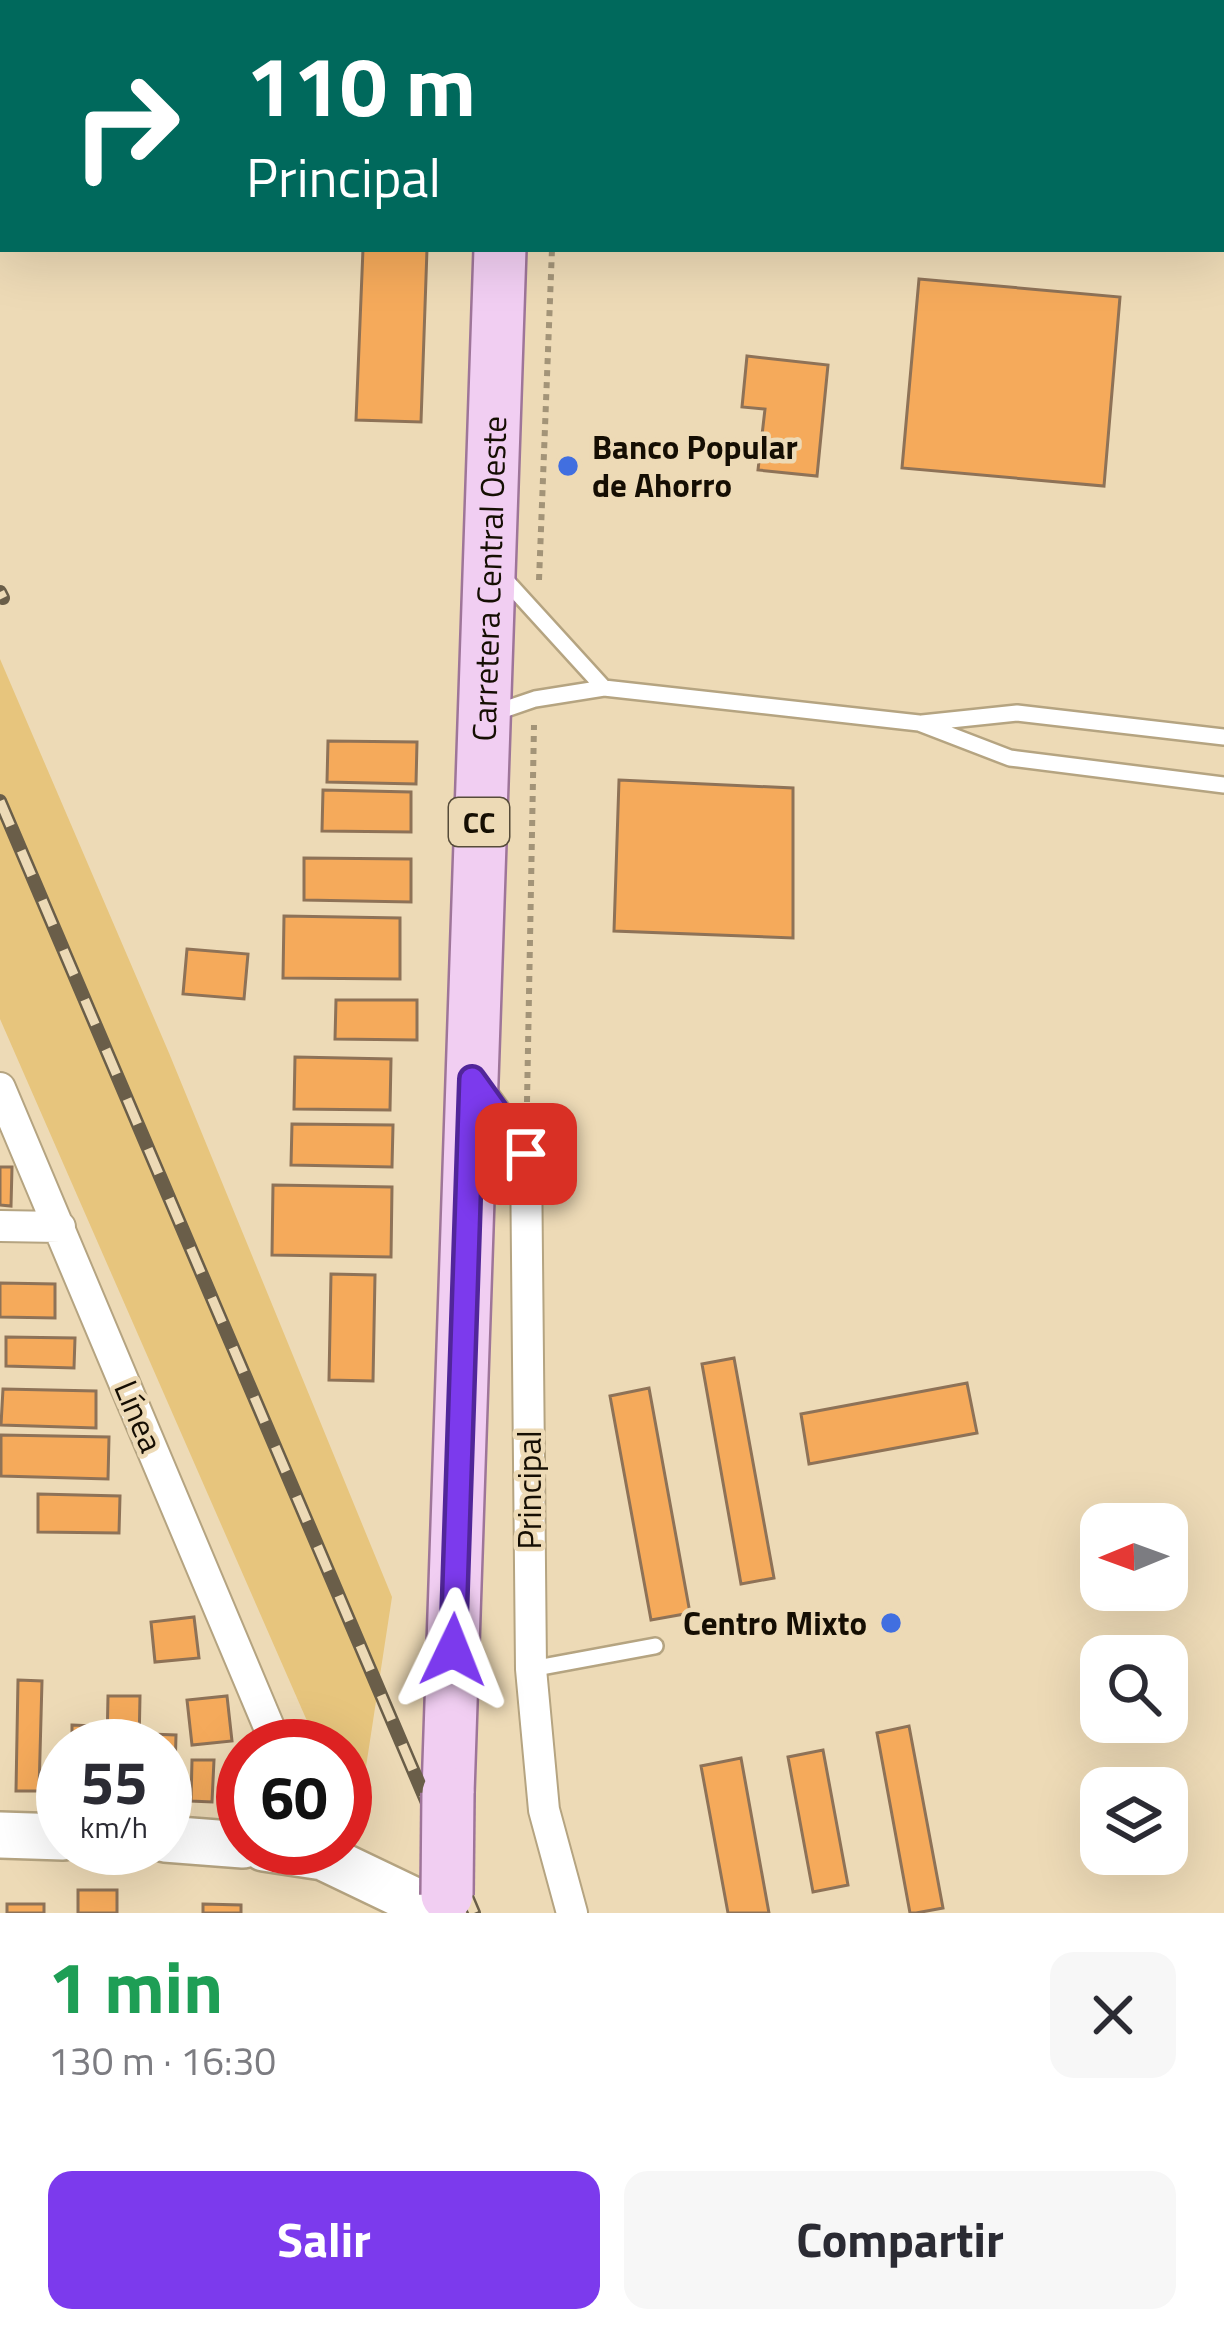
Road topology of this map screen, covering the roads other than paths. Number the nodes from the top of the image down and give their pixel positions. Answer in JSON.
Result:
{"nodes":[{"id":1,"x":500,"y":252,"type":"edge"},
{"id":2,"x":489,"y":564,"type":"junction"},
{"id":3,"x":604,"y":688,"type":"junction"},
{"id":4,"x":482,"y":717,"type":"junction"},
{"id":5,"x":919,"y":723,"type":"junction"},
{"id":6,"x":1224,"y":737,"type":"edge"},
{"id":7,"x":1224,"y":785,"type":"edge"},
{"id":8,"x":472,"y":1079,"type":"junction"},
{"id":9,"x":0,"y":1088,"type":"edge"},
{"id":10,"x":0,"y":1226,"type":"edge"},
{"id":11,"x":60,"y":1227,"type":"junction"},
{"id":12,"x":655,"y":1646,"type":"dead end"},
{"id":13,"x":531,"y":1669,"type":"junction"},
{"id":14,"x":266,"y":1719,"type":"edge"},
{"id":15,"x":0,"y":1835,"type":"edge"},
{"id":16,"x":36,"y":1836,"type":"edge"},
{"id":17,"x":372,"y":1875,"type":"edge"},
{"id":18,"x":444,"y":1907,"type":"edge"},
{"id":19,"x":572,"y":1913,"type":"edge"}],
"edges":[{"from":1,"to":2,"type":"main road","name":"Carretera Central Oeste","number":"CC"},
{"from":2,"to":3,"type":"lane"},
{"from":2,"to":4,"type":"main road","name":"Carretera Central Oeste","number":"CC"},
{"from":3,"to":4,"type":"lane"},
{"from":3,"to":5,"type":"lane"},
{"from":4,"to":8,"type":"main road","name":"Carretera Central Oeste","number":"CC"},
{"from":5,"to":6,"type":"lane"},
{"from":5,"to":7,"type":"lane"},
{"from":8,"to":13,"type":"street","name":"Principal"},
{"from":8,"to":18,"type":"main road","name":"Carretera Central Oeste","number":"CC","bridge":true},
{"from":9,"to":11,"type":"street","name":"Línea"},
{"from":10,"to":11,"type":"street"},
{"from":11,"to":14,"type":"street","name":"Línea"},
{"from":12,"to":13,"type":"lane"},
{"from":13,"to":19,"type":"street","name":"Principal"},
{"from":15,"to":16,"type":"street"},
{"from":17,"to":18,"type":"street"}]}
